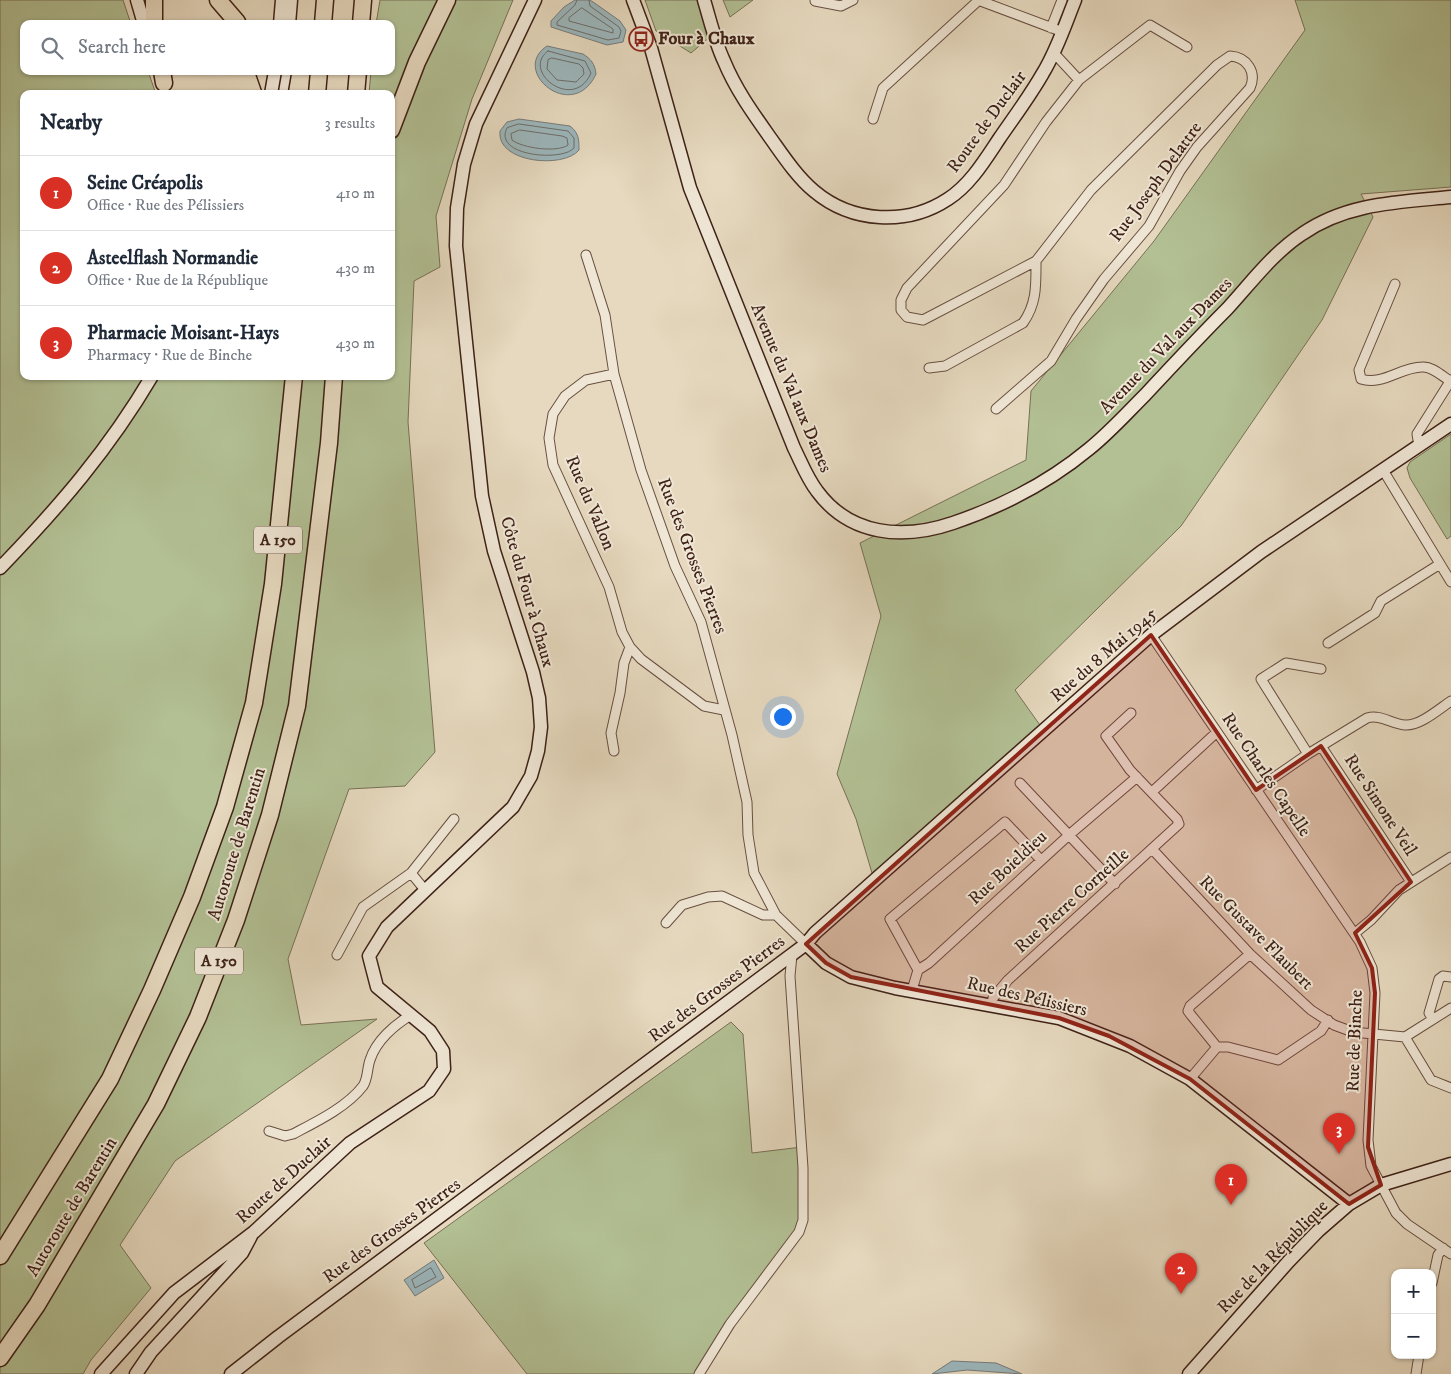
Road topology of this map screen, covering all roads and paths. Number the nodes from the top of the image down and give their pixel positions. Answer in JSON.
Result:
{"nodes":[{"id":1,"x":137,"y":0,"type":"edge"},
{"id":2,"x":154,"y":0,"type":"edge"},
{"id":3,"x":218,"y":0,"type":"edge"},
{"id":4,"x":223,"y":0,"type":"edge"},
{"id":5,"x":282,"y":0,"type":"edge"},
{"id":6,"x":291,"y":0,"type":"edge"},
{"id":7,"x":325,"y":0,"type":"edge"},
{"id":8,"x":363,"y":0,"type":"edge"},
{"id":9,"x":447,"y":0,"type":"edge"},
{"id":10,"x":535,"y":0,"type":"edge"},
{"id":11,"x":633,"y":0,"type":"edge"},
{"id":12,"x":704,"y":0,"type":"edge"},
{"id":13,"x":815,"y":0,"type":"edge"},
{"id":14,"x":853,"y":0,"type":"edge"},
{"id":15,"x":979,"y":0,"type":"edge"},
{"id":16,"x":1062,"y":0,"type":"edge"},
{"id":17,"x":1075,"y":0,"type":"edge"},
{"id":18,"x":143,"y":20,"type":"edge"},
{"id":19,"x":154,"y":20,"type":"edge"},
{"id":20,"x":235,"y":20,"type":"edge"},
{"id":21,"x":235,"y":20,"type":"edge"},
{"id":22,"x":280,"y":20,"type":"edge"},
{"id":23,"x":289,"y":20,"type":"edge"},
{"id":24,"x":323,"y":20,"type":"edge"},
{"id":25,"x":361,"y":20,"type":"edge"},
{"id":26,"x":1057,"y":30,"type":"junction"},
{"id":27,"x":1186,"y":47,"type":"dead end"},
{"id":28,"x":1053,"y":52,"type":"junction"},
{"id":29,"x":265,"y":75,"type":"edge"},
{"id":30,"x":275,"y":75,"type":"edge"},
{"id":31,"x":284,"y":75,"type":"edge"},
{"id":32,"x":319,"y":75,"type":"edge"},
{"id":33,"x":358,"y":75,"type":"edge"},
{"id":34,"x":1080,"y":80,"type":"junction"},
{"id":35,"x":271,"y":90,"type":"edge"},
{"id":36,"x":273,"y":90,"type":"edge"},
{"id":37,"x":282,"y":90,"type":"edge"},
{"id":38,"x":317,"y":90,"type":"edge"},
{"id":39,"x":356,"y":90,"type":"edge"},
{"id":40,"x":874,"y":119,"type":"dead end"},
{"id":41,"x":395,"y":120,"type":"edge"},
{"id":42,"x":1451,"y":197,"type":"edge"},
{"id":43,"x":586,"y":256,"type":"dead end"},
{"id":44,"x":1036,"y":261,"type":"junction"},
{"id":45,"x":1395,"y":284,"type":"dead end"},
{"id":46,"x":929,"y":368,"type":"dead end"},
{"id":47,"x":614,"y":374,"type":"junction"},
{"id":48,"x":150,"y":380,"type":"edge"},
{"id":49,"x":294,"y":380,"type":"edge"},
{"id":50,"x":334,"y":380,"type":"edge"},
{"id":51,"x":341,"y":380,"type":"edge"},
{"id":52,"x":1450,"y":381,"type":"edge"},
{"id":53,"x":996,"y":409,"type":"dead end"},
{"id":54,"x":1451,"y":424,"type":"edge"},
{"id":55,"x":329,"y":442,"type":"junction"},
{"id":56,"x":1419,"y":446,"type":"junction"},
{"id":57,"x":1383,"y":470,"type":"junction"},
{"id":58,"x":1440,"y":564,"type":"junction"},
{"id":59,"x":0,"y":568,"type":"edge"},
{"id":60,"x":1451,"y":582,"type":"edge"},
{"id":61,"x":1151,"y":635,"type":"junction"},
{"id":62,"x":1328,"y":643,"type":"dead end"},
{"id":63,"x":630,"y":647,"type":"junction"},
{"id":64,"x":1321,"y":669,"type":"dead end"},
{"id":65,"x":1451,"y":701,"type":"edge"},
{"id":66,"x":724,"y":710,"type":"junction"},
{"id":67,"x":1131,"y":713,"type":"dead end"},
{"id":68,"x":1217,"y":732,"type":"junction"},
{"id":69,"x":1321,"y":746,"type":"junction"},
{"id":70,"x":614,"y":751,"type":"dead end"},
{"id":71,"x":1308,"y":754,"type":"junction"},
{"id":72,"x":1137,"y":776,"type":"junction"},
{"id":73,"x":1020,"y":783,"type":"dead end"},
{"id":74,"x":1256,"y":790,"type":"junction"},
{"id":75,"x":1152,"y":792,"type":"junction"},
{"id":76,"x":454,"y":819,"type":"dead end"},
{"id":77,"x":1069,"y":835,"type":"junction"},
{"id":78,"x":1152,"y":850,"type":"junction"},
{"id":79,"x":1451,"y":857,"type":"edge"},
{"id":80,"x":1041,"y":860,"type":"junction"},
{"id":81,"x":411,"y":873,"type":"junction"},
{"id":82,"x":1411,"y":882,"type":"junction"},
{"id":83,"x":1115,"y":884,"type":"junction"},
{"id":84,"x":425,"y":890,"type":"junction"},
{"id":85,"x":776,"y":915,"type":"junction"},
{"id":86,"x":666,"y":923,"type":"dead end"},
{"id":87,"x":1355,"y":933,"type":"junction"},
{"id":88,"x":806,"y":944,"type":"junction"},
{"id":89,"x":1250,"y":954,"type":"junction"},
{"id":90,"x":337,"y":955,"type":"dead end"},
{"id":91,"x":792,"y":955,"type":"junction"},
{"id":92,"x":918,"y":970,"type":"junction"},
{"id":93,"x":1451,"y":977,"type":"edge"},
{"id":94,"x":912,"y":990,"type":"junction"},
{"id":95,"x":992,"y":1005,"type":"junction"},
{"id":96,"x":1451,"y":1008,"type":"edge"},
{"id":97,"x":409,"y":1013,"type":"junction"},
{"id":98,"x":1328,"y":1020,"type":"junction"},
{"id":99,"x":1433,"y":1020,"type":"junction"},
{"id":100,"x":1374,"y":1034,"type":"junction"},
{"id":101,"x":1405,"y":1037,"type":"junction"},
{"id":102,"x":1217,"y":1047,"type":"junction"},
{"id":103,"x":1190,"y":1079,"type":"junction"},
{"id":104,"x":1451,"y":1088,"type":"edge"},
{"id":105,"x":269,"y":1131,"type":"dead end"},
{"id":106,"x":1451,"y":1164,"type":"edge"},
{"id":107,"x":1381,"y":1185,"type":"junction"},
{"id":108,"x":1353,"y":1200,"type":"junction"},
{"id":109,"x":254,"y":1232,"type":"junction"},
{"id":110,"x":1447,"y":1251,"type":"edge"},
{"id":111,"x":0,"y":1256,"type":"edge"},
{"id":112,"x":1435,"y":1269,"type":"edge"},
{"id":113,"x":0,"y":1358,"type":"edge"},
{"id":114,"x":1418,"y":1359,"type":"edge"},
{"id":115,"x":101,"y":1374,"type":"edge"},
{"id":116,"x":136,"y":1374,"type":"edge"},
{"id":117,"x":231,"y":1374,"type":"edge"},
{"id":118,"x":699,"y":1374,"type":"edge"},
{"id":119,"x":1189,"y":1374,"type":"edge"},
{"id":120,"x":1416,"y":1374,"type":"edge"}],
"edges":[{"from":1,"to":18,"type":"street"},
{"from":2,"to":19,"type":"highway"},
{"from":3,"to":20,"type":"highway"},
{"from":4,"to":21,"type":"highway"},
{"from":5,"to":22,"type":"street"},
{"from":6,"to":23,"type":"street"},
{"from":7,"to":24,"type":"highway"},
{"from":8,"to":25,"type":"highway"},
{"from":9,"to":41,"type":"highway"},
{"from":10,"to":84,"type":"street","name":"Côte du Four à Chaux"},
{"from":11,"to":42,"type":"street","name":"Avenue du Val aux Dames"},
{"from":12,"to":28,"type":"street","name":"Route de Duclair"},
{"from":13,"to":14,"type":"street"},
{"from":15,"to":26,"type":"street"},
{"from":15,"to":40,"type":"street"},
{"from":16,"to":26,"type":"street"},
{"from":17,"to":26,"type":"street","name":"Route de Duclair"},
{"from":26,"to":28,"type":"street","name":"Route de Duclair"},
{"from":27,"to":34,"type":"street","name":"Rue Joseph Delattre"},
{"from":28,"to":34,"type":"street"},
{"from":29,"to":35,"type":"highway"},
{"from":30,"to":36,"type":"street","bridge":true},
{"from":31,"to":37,"type":"street"},
{"from":32,"to":38,"type":"highway"},
{"from":33,"to":39,"type":"highway"},
{"from":34,"to":44,"type":"street","name":"Rue Joseph Delattre"},
{"from":43,"to":47,"type":"street","name":"Rue des Grosses Pierres"},
{"from":44,"to":46,"type":"street"},
{"from":44,"to":53,"type":"street","name":"Rue Joseph Delattre"},
{"from":45,"to":52,"type":"street"},
{"from":47,"to":63,"type":"street","name":"Rue du Vallon"},
{"from":47,"to":66,"type":"street","name":"Rue des Grosses Pierres"},
{"from":48,"to":59,"type":"street"},
{"from":49,"to":111,"type":"highway","name":"Autoroute de Barentin","number":"A 150"},
{"from":50,"to":55,"type":"highway","name":"Autoroute de Barentin","number":"A 150"},
{"from":51,"to":55,"type":"highway"},
{"from":52,"to":56,"type":"street"},
{"from":54,"to":56,"type":"street","name":"Rue du 8 Mai 1945"},
{"from":55,"to":113,"type":"highway","name":"Autoroute de Barentin","number":"A 150"},
{"from":56,"to":57,"type":"street","name":"Rue du 8 Mai 1945"},
{"from":57,"to":58,"type":"street"},
{"from":57,"to":61,"type":"street","name":"Rue du 8 Mai 1945"},
{"from":58,"to":60,"type":"street"},
{"from":58,"to":62,"type":"street"},
{"from":61,"to":68,"type":"street","name":"Rue Charles Capelle"},
{"from":61,"to":88,"type":"street","name":"Rue du 8 Mai 1945"},
{"from":63,"to":66,"type":"street","name":"Rue du Vallon"},
{"from":63,"to":70,"type":"street"},
{"from":64,"to":71,"type":"street"},
{"from":65,"to":69,"type":"street"},
{"from":66,"to":85,"type":"street","name":"Rue des Grosses Pierres"},
{"from":67,"to":72,"type":"street"},
{"from":68,"to":74,"type":"street","name":"Rue Charles Capelle"},
{"from":68,"to":75,"type":"street"},
{"from":69,"to":71,"type":"street"},
{"from":69,"to":82,"type":"street","name":"Rue Simone Veil"},
{"from":71,"to":74,"type":"street"},
{"from":72,"to":75,"type":"street"},
{"from":72,"to":77,"type":"street","name":"Rue Boieldieu"},
{"from":73,"to":77,"type":"street"},
{"from":74,"to":87,"type":"street","name":"Rue Charles Capelle"},
{"from":75,"to":78,"type":"street","name":"Rue Pierre Corneille"},
{"from":76,"to":81,"type":"street"},
{"from":77,"to":80,"type":"street","name":"Rue Boieldieu"},
{"from":77,"to":83,"type":"street"},
{"from":78,"to":83,"type":"street","name":"Rue Pierre Corneille"},
{"from":78,"to":89,"type":"street","name":"Rue Gustave Flaubert"},
{"from":79,"to":82,"type":"street"},
{"from":80,"to":92,"type":"street","name":"Rue Boieldieu"},
{"from":80,"to":92,"type":"street"},
{"from":81,"to":84,"type":"street"},
{"from":81,"to":90,"type":"street"},
{"from":82,"to":87,"type":"street"},
{"from":83,"to":95,"type":"street","name":"Rue Pierre Corneille"},
{"from":84,"to":97,"type":"street","name":"Côte du Four à Chaux"},
{"from":85,"to":86,"type":"street"},
{"from":85,"to":88,"type":"street","name":"Rue des Grosses Pierres"},
{"from":87,"to":100,"type":"street","name":"Rue de Binche"},
{"from":88,"to":91,"type":"street","name":"Rue des Grosses Pierres"},
{"from":88,"to":94,"type":"street","name":"Rue des Pélissiers"},
{"from":89,"to":98,"type":"street","name":"Rue Gustave Flaubert"},
{"from":89,"to":102,"type":"street"},
{"from":91,"to":117,"type":"street","name":"Rue des Grosses Pierres"},
{"from":91,"to":118,"type":"street"},
{"from":92,"to":94,"type":"street"},
{"from":93,"to":99,"type":"street"},
{"from":94,"to":95,"type":"street","name":"Rue des Pélissiers"},
{"from":95,"to":103,"type":"street","name":"Rue des Pélissiers"},
{"from":96,"to":99,"type":"street"},
{"from":97,"to":105,"type":"street"},
{"from":97,"to":109,"type":"street","name":"Route de Duclair"},
{"from":98,"to":100,"type":"street","name":"Rue Gustave Flaubert"},
{"from":98,"to":102,"type":"street"},
{"from":99,"to":101,"type":"street"},
{"from":100,"to":101,"type":"street","name":"Rue Gustave Flaubert"},
{"from":100,"to":107,"type":"street","name":"Rue de Binche"},
{"from":101,"to":104,"type":"street"},
{"from":102,"to":103,"type":"street"},
{"from":103,"to":108,"type":"street","name":"Rue des Pélissiers"},
{"from":106,"to":107,"type":"street","name":"Rue de la République"},
{"from":107,"to":108,"type":"street","name":"Rue de la République"},
{"from":107,"to":110,"type":"street","name":"Rue de Binche"},
{"from":108,"to":119,"type":"street","name":"Rue de la République"},
{"from":109,"to":115,"type":"street","name":"Route de Duclair"},
{"from":109,"to":116,"type":"street"},
{"from":110,"to":112,"type":"street"},
{"from":114,"to":120,"type":"street"}]}
